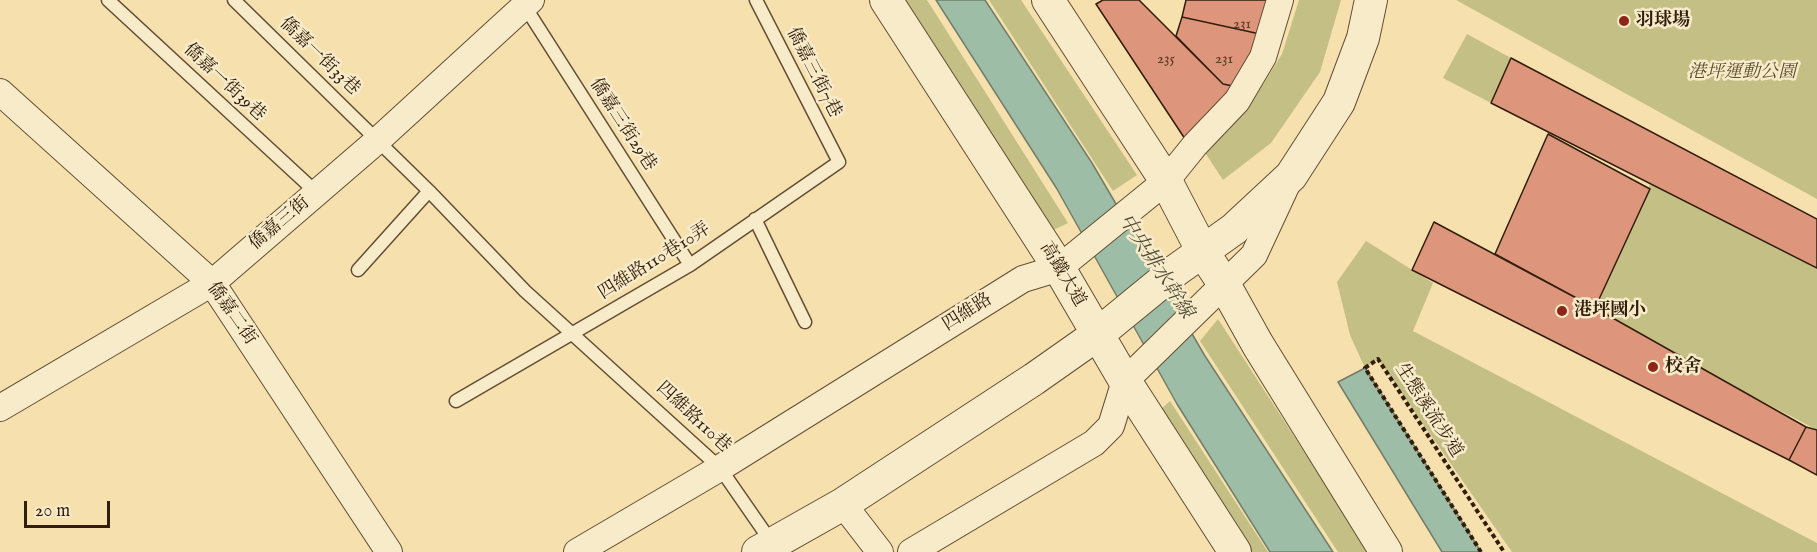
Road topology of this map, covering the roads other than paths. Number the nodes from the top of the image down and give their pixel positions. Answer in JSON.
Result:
{"nodes":[{"id":1,"x":108,"y":0,"type":"edge"},
{"id":2,"x":234,"y":0,"type":"edge"},
{"id":3,"x":756,"y":0,"type":"edge"},
{"id":4,"x":886,"y":0,"type":"edge"},
{"id":5,"x":1048,"y":0,"type":"edge"},
{"id":6,"x":1280,"y":0,"type":"edge"},
{"id":7,"x":1371,"y":0,"type":"edge"},
{"id":8,"x":525,"y":2,"type":"edge"},
{"id":9,"x":0,"y":92,"type":"edge"},
{"id":10,"x":378,"y":140,"type":"junction"},
{"id":11,"x":839,"y":162,"type":"joint"},
{"id":12,"x":1291,"y":176,"type":"junction"},
{"id":13,"x":1155,"y":190,"type":"junction"},
{"id":14,"x":429,"y":191,"type":"junction"},
{"id":15,"x":317,"y":193,"type":"junction"},
{"id":16,"x":755,"y":219,"type":"junction"},
{"id":17,"x":1203,"y":252,"type":"junction"},
{"id":18,"x":690,"y":264,"type":"junction"},
{"id":19,"x":1059,"y":268,"type":"junction"},
{"id":20,"x":358,"y":270,"type":"dead end"},
{"id":21,"x":212,"y":283,"type":"junction"},
{"id":22,"x":1214,"y":294,"type":"junction"},
{"id":23,"x":805,"y":322,"type":"dead end"},
{"id":24,"x":573,"y":333,"type":"junction"},
{"id":25,"x":1098,"y":334,"type":"junction"},
{"id":26,"x":1125,"y":381,"type":"junction"},
{"id":27,"x":456,"y":401,"type":"dead end"},
{"id":28,"x":0,"y":408,"type":"edge"},
{"id":29,"x":720,"y":468,"type":"junction"},
{"id":30,"x":843,"y":504,"type":"junction"},
{"id":31,"x":765,"y":548,"type":"edge"},
{"id":32,"x":389,"y":552,"type":"edge"},
{"id":33,"x":577,"y":552,"type":"edge"},
{"id":34,"x":880,"y":552,"type":"edge"},
{"id":35,"x":911,"y":552,"type":"edge"},
{"id":36,"x":1235,"y":552,"type":"edge"},
{"id":37,"x":1386,"y":552,"type":"edge"}],
"edges":[{"from":1,"to":15,"type":"lane","name":"僑嘉一街39巷"},
{"from":2,"to":10,"type":"lane","name":"僑嘉一街33巷"},
{"from":3,"to":11,"type":"lane","name":"僑嘉三街7巷"},
{"from":4,"to":19,"type":"street","name":"高鐵大道"},
{"from":5,"to":13,"type":"street"},
{"from":6,"to":13,"type":"street","name":"四維路"},
{"from":7,"to":12,"type":"street"},
{"from":8,"to":10,"type":"street","name":"僑嘉三街"},
{"from":8,"to":18,"type":"lane","name":"僑嘉三街29巷"},
{"from":9,"to":21,"type":"street","name":"僑嘉二街"},
{"from":10,"to":14,"type":"lane","name":"四維路110巷"},
{"from":10,"to":15,"type":"street","name":"僑嘉三街"},
{"from":11,"to":16,"type":"lane","name":"四維路110巷10弄"},
{"from":12,"to":17,"type":"street"},
{"from":12,"to":22,"type":"street"},
{"from":13,"to":17,"type":"street"},
{"from":13,"to":19,"type":"street","name":"四維路"},
{"from":14,"to":20,"type":"lane"},
{"from":14,"to":24,"type":"lane","name":"四維路110巷"},
{"from":15,"to":21,"type":"street","name":"僑嘉三街"},
{"from":16,"to":18,"type":"lane","name":"四維路110巷10弄"},
{"from":16,"to":23,"type":"lane"},
{"from":17,"to":22,"type":"street"},
{"from":17,"to":25,"type":"street"},
{"from":18,"to":24,"type":"lane","name":"四維路110巷10弄"},
{"from":19,"to":25,"type":"street","name":"高鐵大道"},
{"from":19,"to":29,"type":"street","name":"四維路"},
{"from":21,"to":28,"type":"street","name":"僑嘉三街"},
{"from":21,"to":32,"type":"street","name":"僑嘉二街"},
{"from":22,"to":26,"type":"street"},
{"from":22,"to":37,"type":"street"},
{"from":24,"to":27,"type":"lane"},
{"from":24,"to":29,"type":"lane","name":"四維路110巷"},
{"from":25,"to":26,"type":"street","name":"高鐵大道"},
{"from":25,"to":30,"type":"street"},
{"from":26,"to":35,"type":"street"},
{"from":26,"to":36,"type":"street","name":"高鐵大道"},
{"from":29,"to":31,"type":"lane","name":"四維路110巷"},
{"from":29,"to":33,"type":"street","name":"四維路"},
{"from":30,"to":31,"type":"street"},
{"from":30,"to":34,"type":"street"}]}
